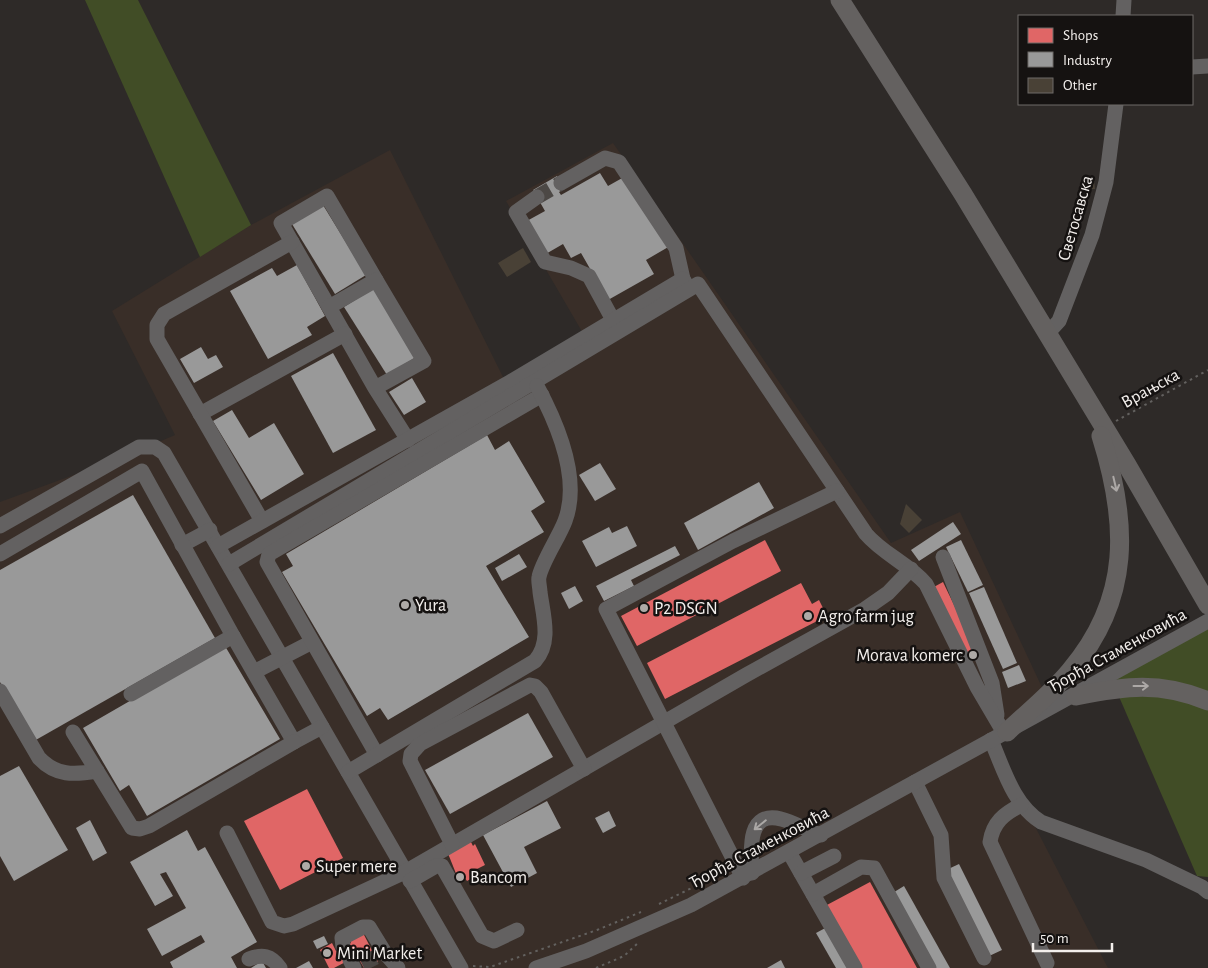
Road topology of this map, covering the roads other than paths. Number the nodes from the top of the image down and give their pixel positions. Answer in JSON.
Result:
{"nodes":[{"id":1,"x":840,"y":0,"type":"edge"},
{"id":2,"x":1124,"y":0,"type":"edge"},
{"id":3,"x":1123,"y":15,"type":"edge"},
{"id":4,"x":1208,"y":66,"type":"edge"},
{"id":5,"x":1193,"y":67,"type":"edge"},
{"id":6,"x":1116,"y":105,"type":"edge"},
{"id":7,"x":561,"y":183,"type":"tunnel mouth"},
{"id":8,"x":537,"y":197,"type":"tunnel mouth"},
{"id":9,"x":292,"y":242,"type":"junction"},
{"id":10,"x":376,"y":280,"type":"junction"},
{"id":11,"x":690,"y":284,"type":"junction"},
{"id":12,"x":329,"y":306,"type":"junction"},
{"id":13,"x":613,"y":320,"type":"junction"},
{"id":14,"x":345,"y":334,"type":"junction"},
{"id":15,"x":1048,"y":334,"type":"junction"},
{"id":16,"x":534,"y":380,"type":"junction"},
{"id":17,"x":376,"y":388,"type":"junction"},
{"id":18,"x":542,"y":395,"type":"junction"},
{"id":19,"x":1090,"y":404,"type":"junction"},
{"id":20,"x":200,"y":414,"type":"junction"},
{"id":21,"x":408,"y":440,"type":"junction"},
{"id":22,"x":167,"y":458,"type":"junction"},
{"id":23,"x":142,"y":471,"type":"junction"},
{"id":24,"x":837,"y":491,"type":"junction"},
{"id":25,"x":262,"y":521,"type":"junction"},
{"id":26,"x":0,"y":526,"type":"edge"},
{"id":27,"x":210,"y":530,"type":"junction"},
{"id":28,"x":182,"y":545,"type":"junction"},
{"id":29,"x":218,"y":546,"type":"junction"},
{"id":30,"x":0,"y":554,"type":"edge"},
{"id":31,"x":942,"y":556,"type":"dead end"},
{"id":32,"x":229,"y":564,"type":"junction"},
{"id":33,"x":911,"y":569,"type":"junction"},
{"id":34,"x":1208,"y":606,"type":"edge"},
{"id":35,"x":1202,"y":625,"type":"edge"},
{"id":36,"x":233,"y":636,"type":"junction"},
{"id":37,"x":312,"y":642,"type":"junction"},
{"id":38,"x":282,"y":657,"type":"junction"},
{"id":39,"x":254,"y":672,"type":"junction"},
{"id":40,"x":0,"y":692,"type":"edge"},
{"id":41,"x":131,"y":694,"type":"dead end"},
{"id":42,"x":1076,"y":696,"type":"junction"},
{"id":43,"x":1208,"y":701,"type":"edge"},
{"id":44,"x":664,"y":723,"type":"junction"},
{"id":45,"x":322,"y":727,"type":"junction"},
{"id":46,"x":1000,"y":731,"type":"junction"},
{"id":47,"x":74,"y":732,"type":"dead end"},
{"id":48,"x":294,"y":742,"type":"junction"},
{"id":49,"x":377,"y":755,"type":"junction"},
{"id":50,"x":584,"y":769,"type":"junction"},
{"id":51,"x":97,"y":771,"type":"junction"},
{"id":52,"x":348,"y":772,"type":"junction"},
{"id":53,"x":915,"y":782,"type":"junction"},
{"id":54,"x":1021,"y":805,"type":"junction"},
{"id":55,"x":227,"y":833,"type":"dead end"},
{"id":56,"x":821,"y":835,"type":"junction"},
{"id":57,"x":452,"y":844,"type":"junction"},
{"id":58,"x":789,"y":852,"type":"junction"},
{"id":59,"x":834,"y":856,"type":"dead end"},
{"id":60,"x":802,"y":873,"type":"junction"},
{"id":61,"x":747,"y":875,"type":"junction"},
{"id":62,"x":408,"y":877,"type":"junction"},
{"id":63,"x":1208,"y":892,"type":"edge"},
{"id":64,"x":814,"y":894,"type":"junction"},
{"id":65,"x":517,"y":930,"type":"dead end"},
{"id":66,"x":984,"y":958,"type":"dead end"},
{"id":67,"x":249,"y":959,"type":"dead end"},
{"id":68,"x":353,"y":961,"type":"edge"},
{"id":69,"x":1047,"y":963,"type":"dead end"},
{"id":70,"x":280,"y":968,"type":"edge"},
{"id":71,"x":398,"y":968,"type":"edge"},
{"id":72,"x":461,"y":968,"type":"edge"},
{"id":73,"x":536,"y":968,"type":"edge"},
{"id":74,"x":855,"y":968,"type":"edge"},
{"id":75,"x":929,"y":968,"type":"edge"}],
"edges":[{"from":1,"to":15,"type":"main road"},
{"from":2,"to":3,"type":"street"},
{"from":4,"to":5,"type":"street"},
{"from":6,"to":15,"type":"street","name":"Светосавска"},
{"from":7,"to":11,"type":"street"},
{"from":8,"to":13,"type":"street"},
{"from":9,"to":10,"type":"street"},
{"from":9,"to":12,"type":"street"},
{"from":9,"to":20,"type":"street"},
{"from":10,"to":12,"type":"street"},
{"from":10,"to":17,"type":"street"},
{"from":11,"to":13,"type":"street"},
{"from":11,"to":16,"type":"street"},
{"from":11,"to":24,"type":"street"},
{"from":12,"to":14,"type":"street"},
{"from":13,"to":21,"type":"street"},
{"from":14,"to":17,"type":"street"},
{"from":14,"to":20,"type":"street"},
{"from":15,"to":19,"type":"main road"},
{"from":16,"to":18,"type":"street"},
{"from":16,"to":32,"type":"street"},
{"from":17,"to":21,"type":"street"},
{"from":18,"to":37,"type":"street"},
{"from":18,"to":49,"type":"street"},
{"from":19,"to":34,"type":"main road"},
{"from":19,"to":46,"type":"main road","one_way":true},
{"from":20,"to":25,"type":"street"},
{"from":21,"to":25,"type":"street"},
{"from":22,"to":23,"type":"street"},
{"from":22,"to":26,"type":"street"},
{"from":22,"to":27,"type":"street"},
{"from":23,"to":28,"type":"street"},
{"from":23,"to":30,"type":"street"},
{"from":24,"to":33,"type":"street"},
{"from":24,"to":44,"type":"street"},
{"from":25,"to":29,"type":"street"},
{"from":27,"to":28,"type":"street"},
{"from":27,"to":29,"type":"street"},
{"from":28,"to":36,"type":"street"},
{"from":29,"to":32,"type":"street"},
{"from":31,"to":46,"type":"street"},
{"from":32,"to":38,"type":"street"},
{"from":33,"to":44,"type":"street"},
{"from":33,"to":46,"type":"street"},
{"from":35,"to":42,"type":"street","name":"Ђорђа Стаменковића"},
{"from":36,"to":39,"type":"street"},
{"from":36,"to":41,"type":"street"},
{"from":37,"to":38,"type":"street"},
{"from":37,"to":49,"type":"street"},
{"from":38,"to":39,"type":"street"},
{"from":38,"to":45,"type":"street"},
{"from":39,"to":48,"type":"street"},
{"from":40,"to":51,"type":"street"},
{"from":42,"to":43,"type":"main road","one_way":true},
{"from":42,"to":46,"type":"street","name":"Ђорђа Стаменковића"},
{"from":44,"to":50,"type":"street"},
{"from":44,"to":61,"type":"street"},
{"from":45,"to":48,"type":"street"},
{"from":45,"to":52,"type":"street"},
{"from":46,"to":53,"type":"street","name":"Ђорђа Стаменковића"},
{"from":46,"to":54,"type":"street"},
{"from":47,"to":51,"type":"street"},
{"from":48,"to":51,"type":"street"},
{"from":49,"to":52,"type":"street"},
{"from":50,"to":57,"type":"street"},
{"from":50,"to":57,"type":"street"},
{"from":52,"to":62,"type":"street"},
{"from":53,"to":56,"type":"street","name":"Ђорђа Стаменковића"},
{"from":53,"to":66,"type":"street"},
{"from":54,"to":63,"type":"street"},
{"from":54,"to":69,"type":"street"},
{"from":55,"to":62,"type":"street"},
{"from":56,"to":58,"type":"street","name":"Ђорђа Стаменковића"},
{"from":56,"to":61,"type":"street","one_way":true},
{"from":57,"to":62,"type":"street"},
{"from":58,"to":60,"type":"street"},
{"from":58,"to":61,"type":"street","name":"Ђорђа Стаменковића"},
{"from":59,"to":60,"type":"street"},
{"from":60,"to":64,"type":"street"},
{"from":61,"to":73,"type":"street","name":"Ђорђа Стаменковића"},
{"from":62,"to":65,"type":"street"},
{"from":62,"to":72,"type":"street"},
{"from":64,"to":74,"type":"street"},
{"from":64,"to":75,"type":"street"},
{"from":67,"to":70,"type":"street"},
{"from":68,"to":71,"type":"street"}]}
